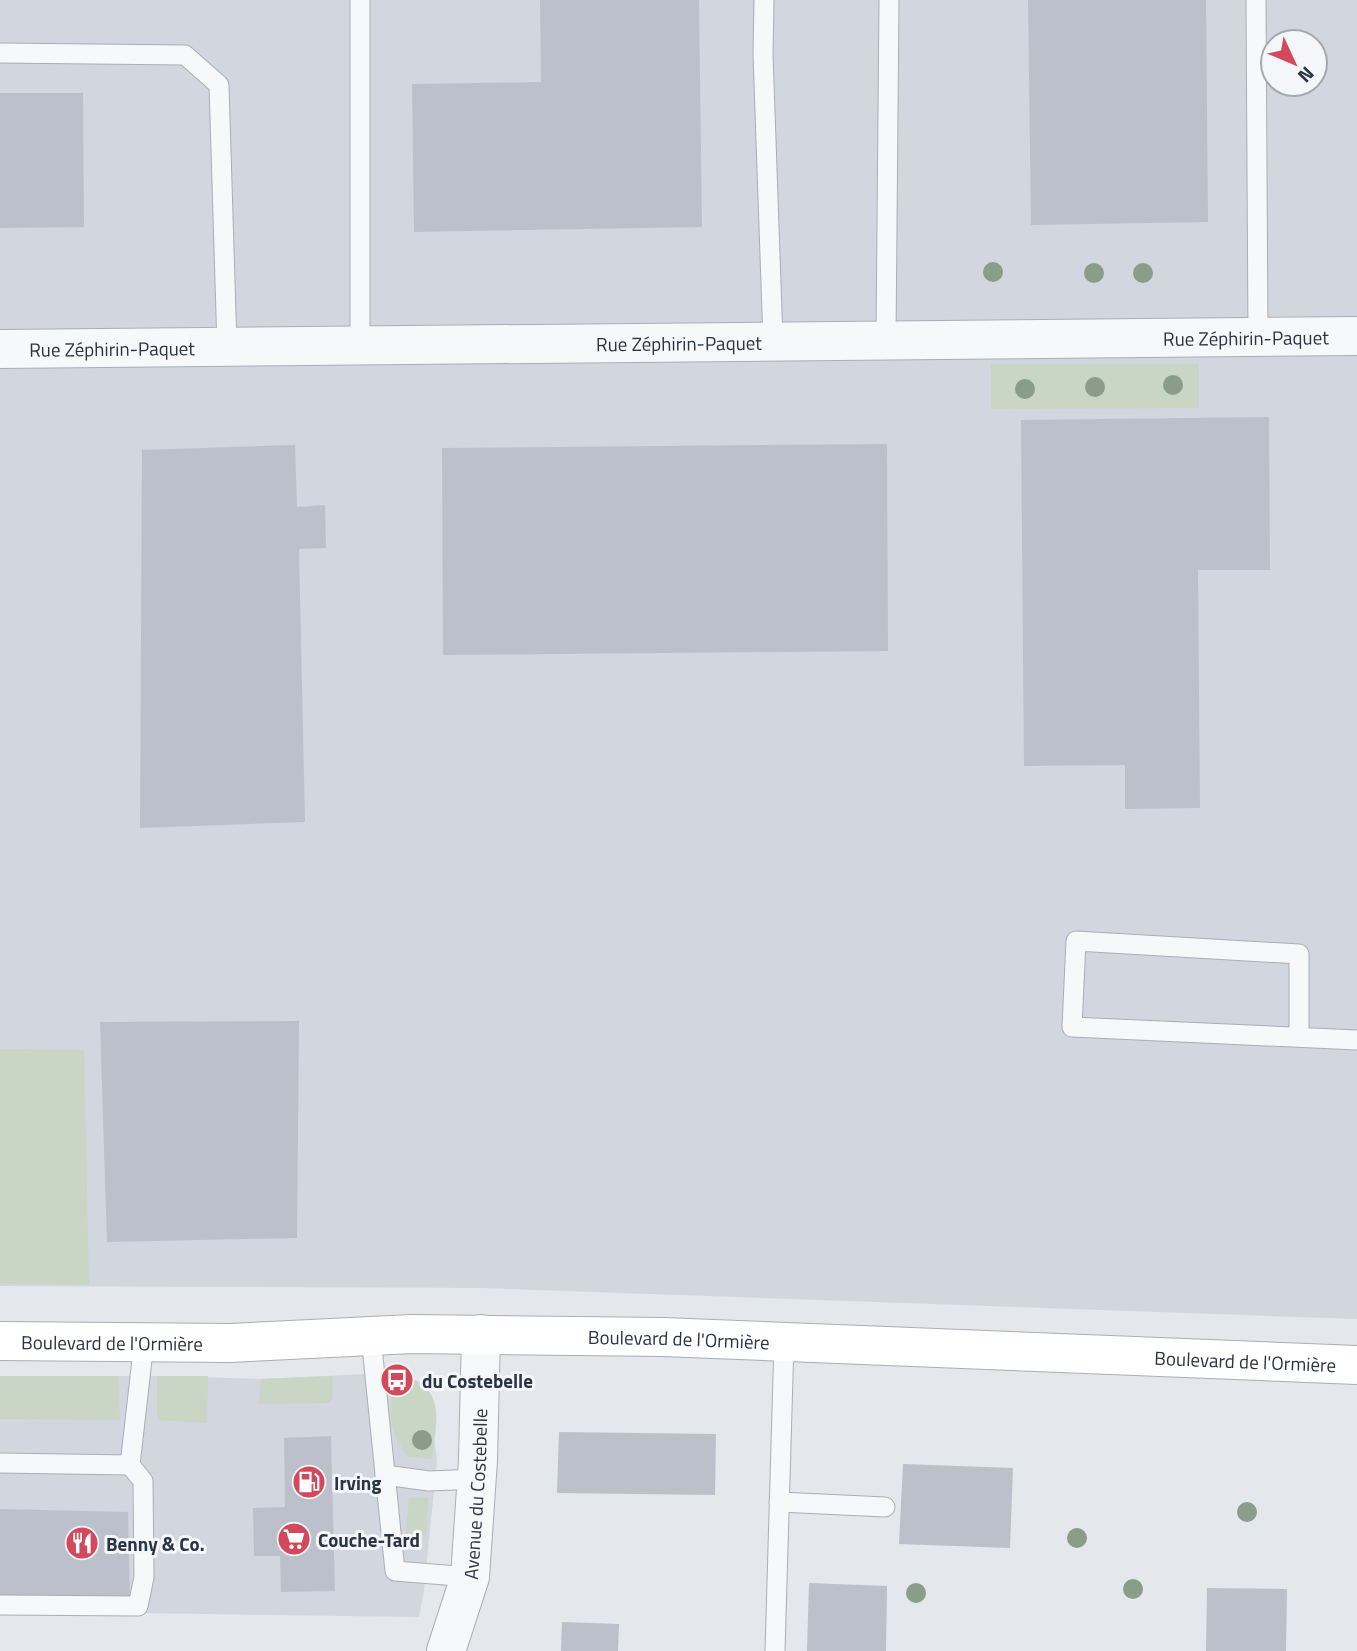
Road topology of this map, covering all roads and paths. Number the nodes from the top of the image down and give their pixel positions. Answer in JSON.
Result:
{"nodes":[{"id":1,"x":360,"y":0,"type":"edge"},
{"id":2,"x":764,"y":0,"type":"edge"},
{"id":3,"x":889,"y":0,"type":"edge"},
{"id":4,"x":1256,"y":0,"type":"edge"},
{"id":5,"x":0,"y":53,"type":"edge"},
{"id":6,"x":1357,"y":336,"type":"edge"},
{"id":7,"x":1258,"y":337,"type":"junction"},
{"id":8,"x":886,"y":340,"type":"junction"},
{"id":9,"x":773,"y":341,"type":"junction"},
{"id":10,"x":360,"y":345,"type":"junction"},
{"id":11,"x":227,"y":347,"type":"junction"},
{"id":12,"x":0,"y":349,"type":"edge"},
{"id":13,"x":1298,"y":1037,"type":"junction"},
{"id":14,"x":1357,"y":1040,"type":"edge"},
{"id":15,"x":481,"y":1335,"type":"junction"},
{"id":16,"x":371,"y":1337,"type":"junction"},
{"id":17,"x":0,"y":1340,"type":"edge"},
{"id":18,"x":144,"y":1342,"type":"junction"},
{"id":19,"x":784,"y":1342,"type":"junction"},
{"id":20,"x":1357,"y":1364,"type":"edge"},
{"id":21,"x":0,"y":1463,"type":"edge"},
{"id":22,"x":130,"y":1465,"type":"junction"},
{"id":23,"x":385,"y":1475,"type":"junction"},
{"id":24,"x":477,"y":1479,"type":"junction"},
{"id":25,"x":779,"y":1502,"type":"junction"},
{"id":26,"x":885,"y":1507,"type":"dead end"},
{"id":27,"x":470,"y":1577,"type":"junction"},
{"id":28,"x":0,"y":1605,"type":"edge"},
{"id":29,"x":446,"y":1651,"type":"edge"},
{"id":30,"x":775,"y":1651,"type":"edge"}],
"edges":[{"from":1,"to":10,"type":"lane"},
{"from":2,"to":9,"type":"lane"},
{"from":3,"to":8,"type":"lane"},
{"from":4,"to":7,"type":"lane"},
{"from":5,"to":11,"type":"lane"},
{"from":6,"to":7,"type":"street","name":"Rue Zéphirin-Paquet"},
{"from":7,"to":8,"type":"street","name":"Rue Zéphirin-Paquet"},
{"from":8,"to":9,"type":"street","name":"Rue Zéphirin-Paquet"},
{"from":9,"to":10,"type":"street","name":"Rue Zéphirin-Paquet"},
{"from":10,"to":11,"type":"street","name":"Rue Zéphirin-Paquet"},
{"from":11,"to":12,"type":"street","name":"Rue Zéphirin-Paquet"},
{"from":13,"to":13,"type":"lane"},
{"from":13,"to":14,"type":"lane"},
{"from":15,"to":16,"type":"main road","name":"Boulevard de l'Ormière"},
{"from":15,"to":19,"type":"main road","name":"Boulevard de l'Ormière"},
{"from":15,"to":24,"type":"street","name":"Avenue du Costebelle"},
{"from":16,"to":18,"type":"main road","name":"Boulevard de l'Ormière"},
{"from":16,"to":23,"type":"lane"},
{"from":17,"to":18,"type":"main road","name":"Boulevard de l'Ormière"},
{"from":18,"to":22,"type":"lane"},
{"from":19,"to":20,"type":"main road","name":"Boulevard de l'Ormière"},
{"from":19,"to":25,"type":"lane"},
{"from":21,"to":22,"type":"lane"},
{"from":22,"to":28,"type":"lane"},
{"from":23,"to":24,"type":"lane"},
{"from":23,"to":27,"type":"lane"},
{"from":24,"to":27,"type":"street","name":"Avenue du Costebelle"},
{"from":25,"to":26,"type":"lane"},
{"from":25,"to":30,"type":"lane"},
{"from":27,"to":29,"type":"street","name":"Avenue du Costebelle"}]}
